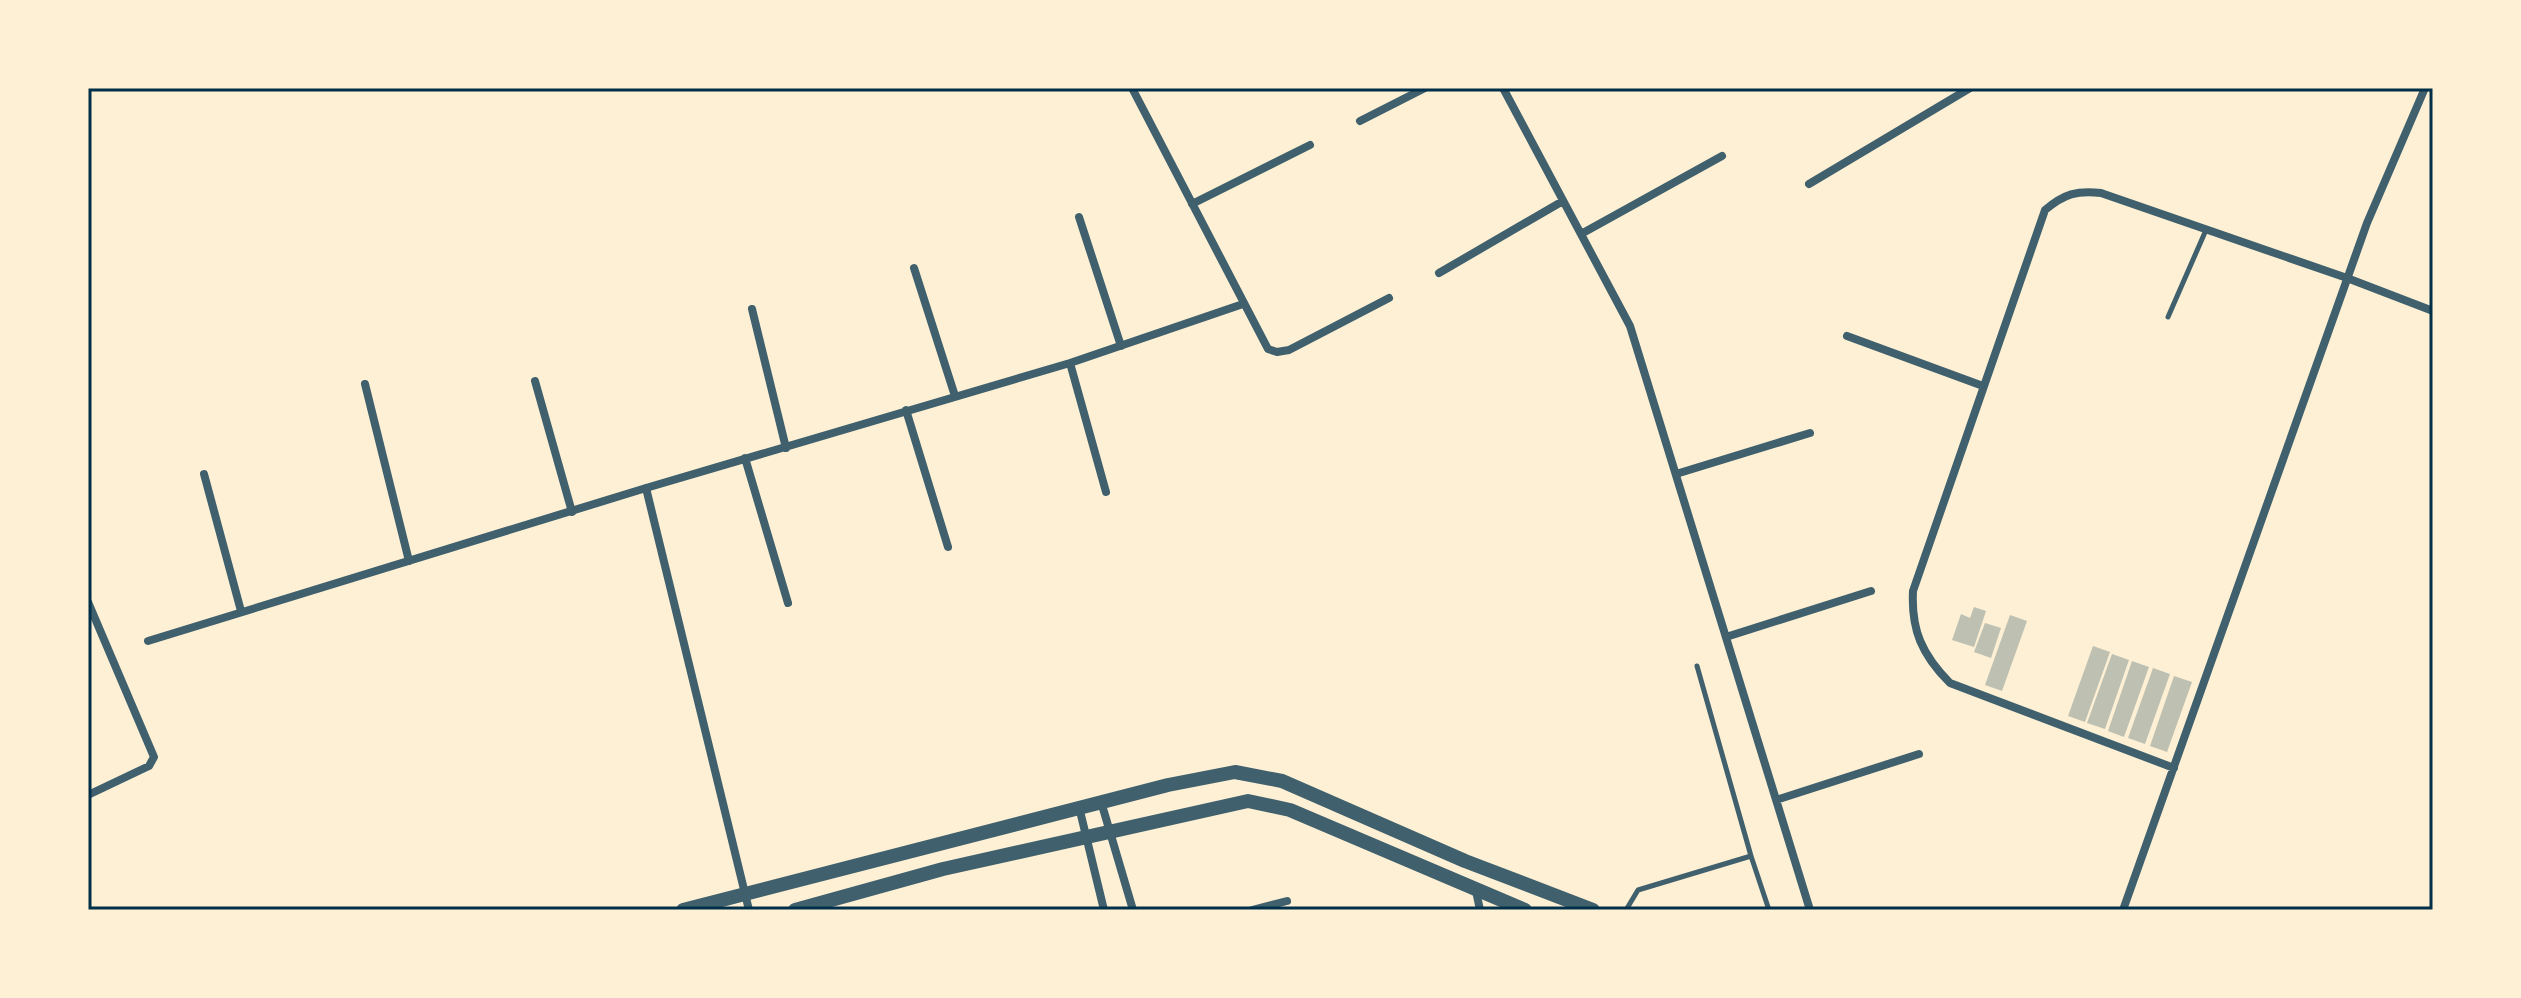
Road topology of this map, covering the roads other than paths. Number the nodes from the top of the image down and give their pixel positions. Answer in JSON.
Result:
{"nodes":[{"id":1,"x":1132,"y":88,"type":"edge"},
{"id":2,"x":1425,"y":88,"type":"edge"},
{"id":3,"x":1503,"y":88,"type":"edge"},
{"id":4,"x":1970,"y":88,"type":"edge"},
{"id":5,"x":2425,"y":88,"type":"edge"},
{"id":6,"x":1360,"y":121,"type":"dead end"},
{"id":7,"x":1310,"y":145,"type":"dead end"},
{"id":8,"x":1722,"y":156,"type":"dead end"},
{"id":9,"x":1809,"y":184,"type":"dead end"},
{"id":10,"x":1563,"y":201,"type":"junction"},
{"id":11,"x":1192,"y":204,"type":"junction"},
{"id":12,"x":1079,"y":217,"type":"dead end"},
{"id":13,"x":2206,"y":229,"type":"junction"},
{"id":14,"x":1581,"y":234,"type":"junction"},
{"id":15,"x":914,"y":268,"type":"dead end"},
{"id":16,"x":1439,"y":273,"type":"dead end"},
{"id":17,"x":2347,"y":278,"type":"junction"},
{"id":18,"x":1389,"y":298,"type":"dead end"},
{"id":19,"x":1243,"y":304,"type":"junction"},
{"id":20,"x":752,"y":309,"type":"dead end"},
{"id":21,"x":2433,"y":311,"type":"edge"},
{"id":22,"x":2168,"y":317,"type":"dead end"},
{"id":23,"x":1847,"y":336,"type":"dead end"},
{"id":24,"x":1121,"y":346,"type":"junction"},
{"id":25,"x":1070,"y":363,"type":"junction"},
{"id":26,"x":535,"y":381,"type":"dead end"},
{"id":27,"x":365,"y":384,"type":"dead end"},
{"id":28,"x":1983,"y":386,"type":"junction"},
{"id":29,"x":955,"y":396,"type":"junction"},
{"id":30,"x":906,"y":410,"type":"junction"},
{"id":31,"x":1810,"y":433,"type":"dead end"},
{"id":32,"x":786,"y":448,"type":"junction"},
{"id":33,"x":745,"y":458,"type":"junction"},
{"id":34,"x":204,"y":474,"type":"dead end"},
{"id":35,"x":1676,"y":474,"type":"junction"},
{"id":36,"x":646,"y":488,"type":"junction"},
{"id":37,"x":1106,"y":492,"type":"dead end"},
{"id":38,"x":572,"y":512,"type":"junction"},
{"id":39,"x":948,"y":547,"type":"dead end"},
{"id":40,"x":409,"y":561,"type":"junction"},
{"id":41,"x":1871,"y":591,"type":"dead end"},
{"id":42,"x":88,"y":602,"type":"edge"},
{"id":43,"x":788,"y":603,"type":"dead end"},
{"id":44,"x":241,"y":611,"type":"junction"},
{"id":45,"x":92,"y":620,"type":"edge"},
{"id":46,"x":1726,"y":637,"type":"junction"},
{"id":47,"x":148,"y":641,"type":"dead end"},
{"id":48,"x":1697,"y":666,"type":"dead end"},
{"id":49,"x":1919,"y":754,"type":"dead end"},
{"id":50,"x":2174,"y":768,"type":"junction"},
{"id":51,"x":88,"y":795,"type":"edge"},
{"id":52,"x":1776,"y":800,"type":"junction"},
{"id":53,"x":1102,"y":805,"type":"junction"},
{"id":54,"x":1080,"y":811,"type":"junction"},
{"id":55,"x":1111,"y":833,"type":"junction"},
{"id":56,"x":1087,"y":839,"type":"junction"},
{"id":57,"x":1751,"y":856,"type":"junction"},
{"id":58,"x":1476,"y":891,"type":"junction"},
{"id":59,"x":745,"y":895,"type":"junction"},
{"id":60,"x":1287,"y":901,"type":"dead end"},
{"id":61,"x":683,"y":910,"type":"edge"},
{"id":62,"x":749,"y":910,"type":"edge"},
{"id":63,"x":795,"y":910,"type":"edge"},
{"id":64,"x":1104,"y":910,"type":"edge"},
{"id":65,"x":1133,"y":910,"type":"edge"},
{"id":66,"x":1252,"y":910,"type":"edge"},
{"id":67,"x":1480,"y":910,"type":"edge"},
{"id":68,"x":1525,"y":910,"type":"edge"},
{"id":69,"x":1593,"y":910,"type":"edge"},
{"id":70,"x":1626,"y":910,"type":"edge"},
{"id":71,"x":1769,"y":910,"type":"edge"},
{"id":72,"x":1810,"y":910,"type":"edge"},
{"id":73,"x":2123,"y":910,"type":"edge"}],
"edges":[{"from":1,"to":11,"type":"street"},
{"from":2,"to":6,"type":"street"},
{"from":3,"to":10,"type":"street"},
{"from":4,"to":9,"type":"street"},
{"from":5,"to":17,"type":"street"},
{"from":7,"to":11,"type":"street"},
{"from":8,"to":14,"type":"street"},
{"from":10,"to":14,"type":"street"},
{"from":10,"to":16,"type":"street"},
{"from":11,"to":19,"type":"street"},
{"from":12,"to":24,"type":"street"},
{"from":13,"to":17,"type":"street"},
{"from":13,"to":22,"type":"lane"},
{"from":13,"to":28,"type":"street"},
{"from":14,"to":35,"type":"street"},
{"from":15,"to":29,"type":"street"},
{"from":17,"to":21,"type":"street"},
{"from":17,"to":50,"type":"street"},
{"from":18,"to":19,"type":"street"},
{"from":19,"to":24,"type":"street"},
{"from":20,"to":32,"type":"street"},
{"from":23,"to":28,"type":"street"},
{"from":24,"to":25,"type":"street"},
{"from":25,"to":29,"type":"street"},
{"from":25,"to":37,"type":"street"},
{"from":26,"to":38,"type":"street"},
{"from":27,"to":40,"type":"street"},
{"from":28,"to":50,"type":"street"},
{"from":29,"to":30,"type":"street"},
{"from":30,"to":32,"type":"street"},
{"from":30,"to":39,"type":"street"},
{"from":31,"to":35,"type":"street"},
{"from":32,"to":33,"type":"street"},
{"from":33,"to":36,"type":"street"},
{"from":33,"to":43,"type":"street"},
{"from":34,"to":44,"type":"street"},
{"from":35,"to":46,"type":"street"},
{"from":36,"to":38,"type":"street"},
{"from":36,"to":59,"type":"street"},
{"from":38,"to":40,"type":"street"},
{"from":40,"to":44,"type":"street"},
{"from":41,"to":46,"type":"street"},
{"from":42,"to":45,"type":"street"},
{"from":44,"to":47,"type":"street"},
{"from":45,"to":51,"type":"street"},
{"from":46,"to":52,"type":"street"},
{"from":48,"to":57,"type":"lane"},
{"from":49,"to":52,"type":"street"},
{"from":50,"to":73,"type":"street"},
{"from":52,"to":72,"type":"street"},
{"from":53,"to":54,"type":"street"},
{"from":53,"to":55,"type":"street"},
{"from":53,"to":69,"type":"street"},
{"from":54,"to":56,"type":"street"},
{"from":54,"to":59,"type":"street"},
{"from":55,"to":56,"type":"street"},
{"from":55,"to":58,"type":"street"},
{"from":55,"to":65,"type":"street"},
{"from":56,"to":63,"type":"street"},
{"from":56,"to":64,"type":"street"},
{"from":57,"to":70,"type":"lane"},
{"from":57,"to":71,"type":"lane"},
{"from":58,"to":67,"type":"street"},
{"from":58,"to":68,"type":"street"},
{"from":59,"to":61,"type":"street"},
{"from":59,"to":62,"type":"street"},
{"from":60,"to":66,"type":"street"}]}
